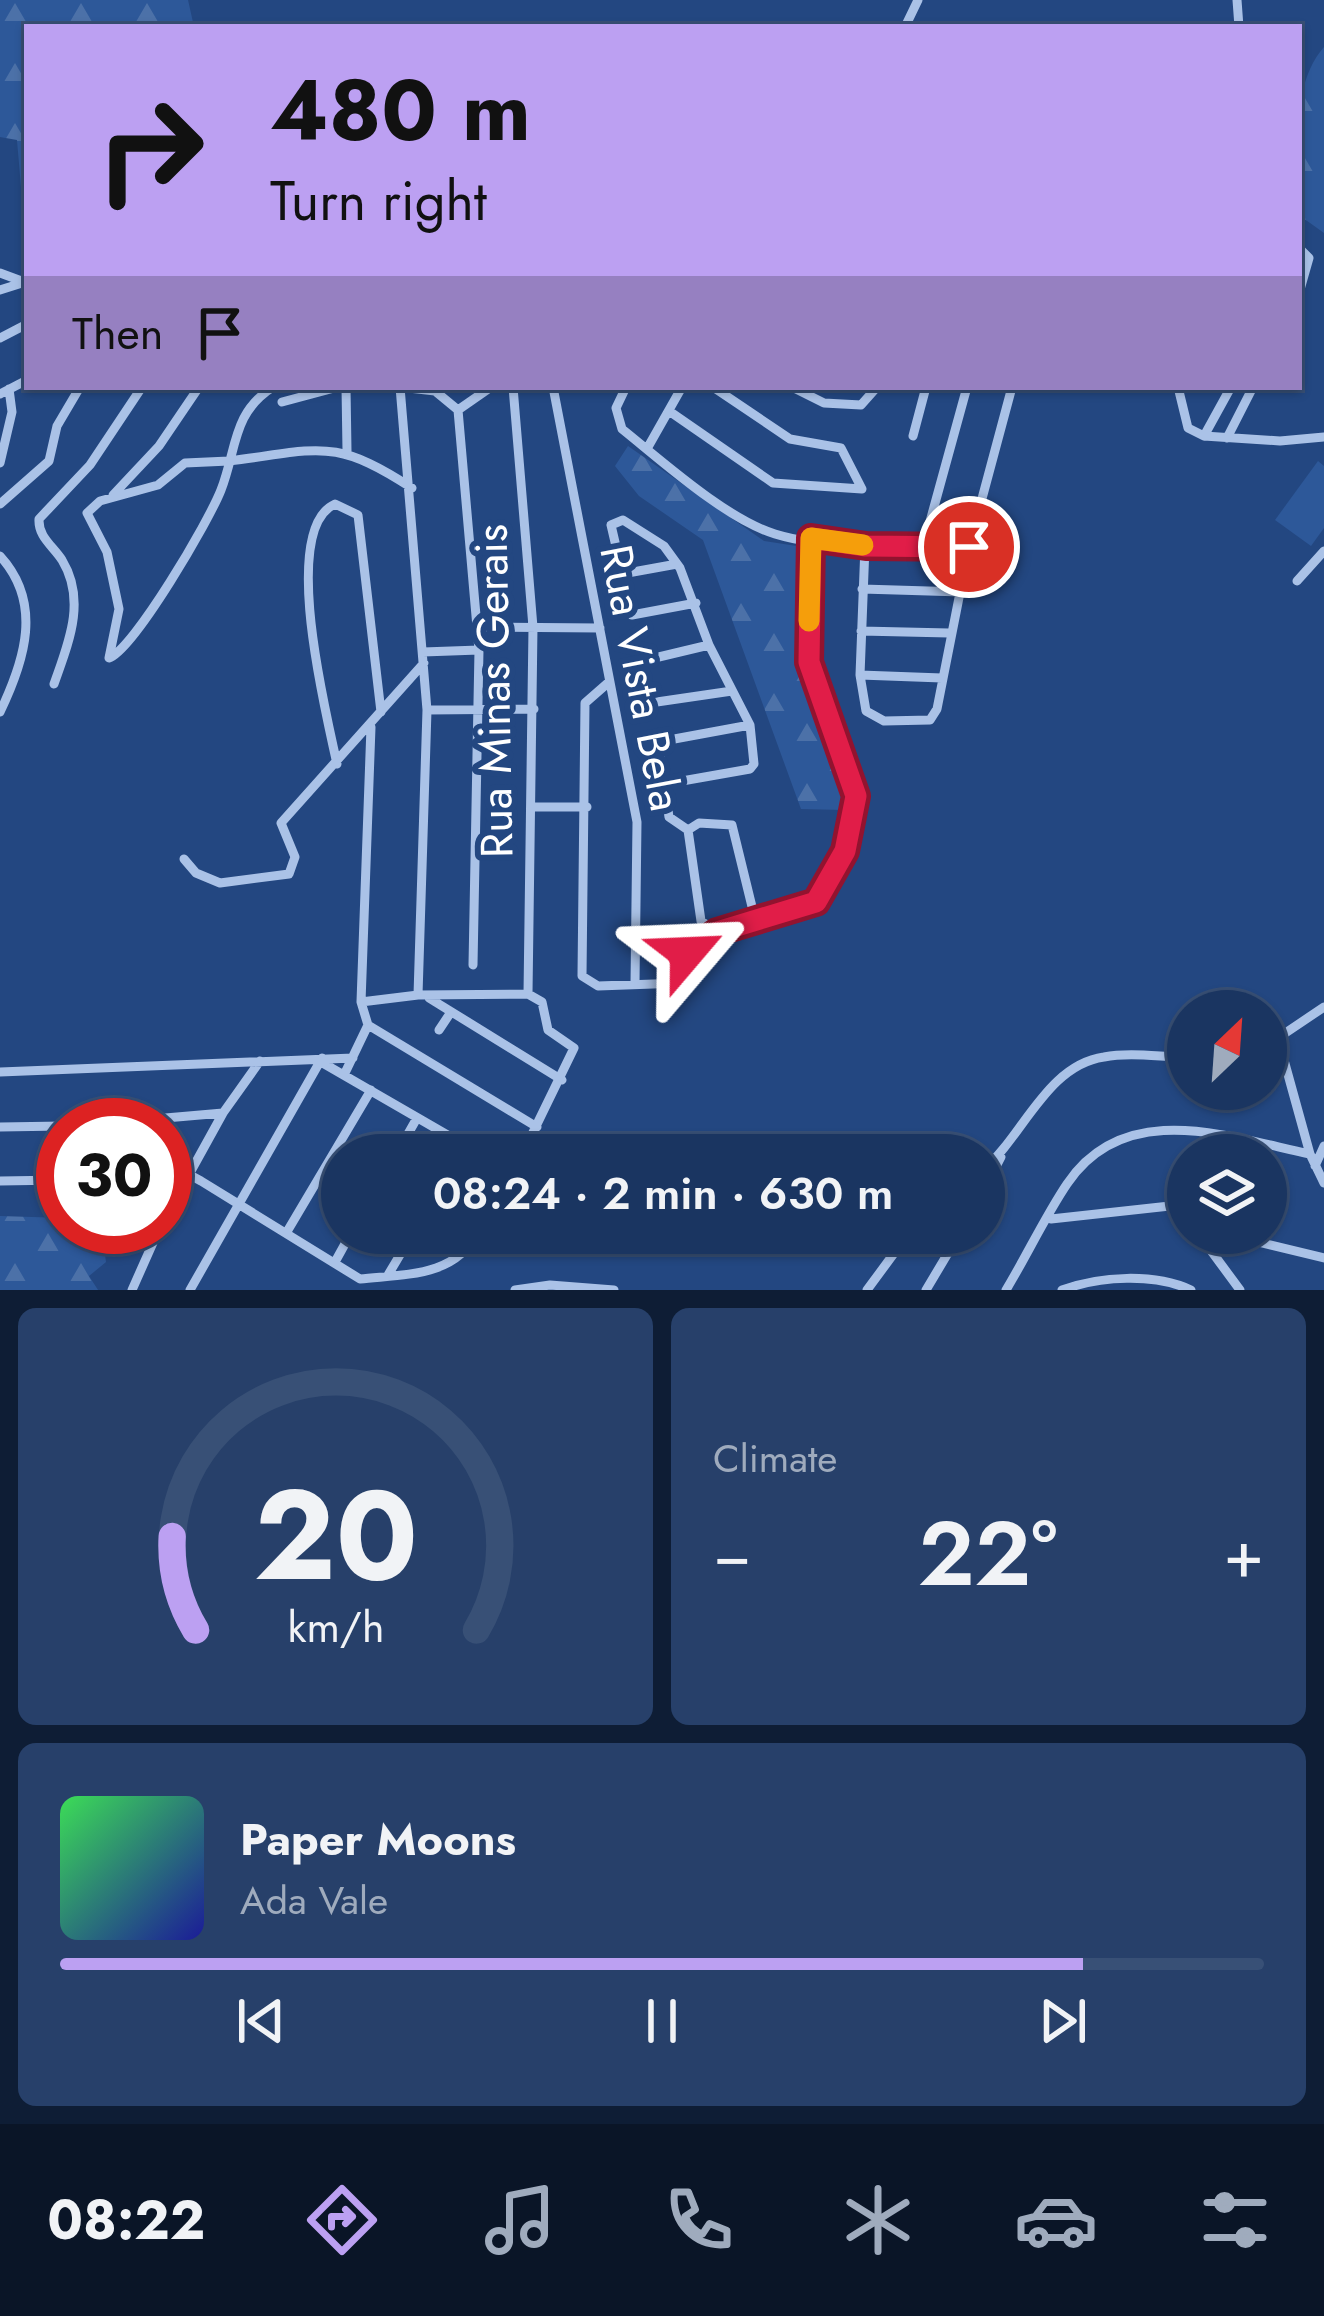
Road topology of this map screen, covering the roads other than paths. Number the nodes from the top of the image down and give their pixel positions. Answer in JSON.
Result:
{"nodes":[{"id":1,"x":1302,"y":251,"type":"edge"},
{"id":2,"x":1302,"y":282,"type":"edge"},
{"id":3,"x":78,"y":390,"type":"edge"},
{"id":4,"x":140,"y":390,"type":"edge"},
{"id":5,"x":197,"y":390,"type":"edge"},
{"id":6,"x":270,"y":390,"type":"edge"},
{"id":7,"x":330,"y":390,"type":"edge"},
{"id":8,"x":342,"y":390,"type":"edge"},
{"id":9,"x":400,"y":390,"type":"edge"},
{"id":10,"x":426,"y":390,"type":"edge"},
{"id":11,"x":487,"y":390,"type":"edge"},
{"id":12,"x":513,"y":390,"type":"edge"},
{"id":13,"x":554,"y":390,"type":"edge"},
{"id":14,"x":625,"y":390,"type":"edge"},
{"id":15,"x":680,"y":390,"type":"edge"},
{"id":16,"x":716,"y":390,"type":"edge"},
{"id":17,"x":798,"y":390,"type":"edge"},
{"id":18,"x":874,"y":390,"type":"edge"},
{"id":19,"x":925,"y":390,"type":"edge"},
{"id":20,"x":966,"y":390,"type":"edge"},
{"id":21,"x":1011,"y":390,"type":"edge"},
{"id":22,"x":1179,"y":390,"type":"edge"},
{"id":23,"x":1229,"y":390,"type":"edge"},
{"id":24,"x":1251,"y":390,"type":"edge"},
{"id":25,"x":4,"y":391,"type":"edge"},
{"id":26,"x":282,"y":402,"type":"dead end"},
{"id":27,"x":458,"y":410,"type":"junction"},
{"id":28,"x":668,"y":411,"type":"junction"},
{"id":29,"x":913,"y":436,"type":"dead end"},
{"id":30,"x":1204,"y":436,"type":"junction"},
{"id":31,"x":1323,"y":436,"type":"edge"},
{"id":32,"x":1227,"y":438,"type":"junction"},
{"id":33,"x":648,"y":447,"type":"junction"},
{"id":34,"x":346,"y":451,"type":"junction"},
{"id":35,"x":229,"y":461,"type":"junction"},
{"id":36,"x":0,"y":464,"type":"edge"},
{"id":37,"x":412,"y":488,"type":"junction"},
{"id":38,"x":112,"y":497,"type":"junction"},
{"id":39,"x":0,"y":503,"type":"edge"},
{"id":40,"x":811,"y":538,"type":"junction"},
{"id":41,"x":866,"y":546,"type":"junction"},
{"id":42,"x":923,"y":547,"type":"junction"},
{"id":43,"x":969,"y":547,"type":"junction"},
{"id":44,"x":1324,"y":551,"type":"edge"},
{"id":45,"x":0,"y":556,"type":"edge"},
{"id":46,"x":677,"y":564,"type":"junction"},
{"id":47,"x":622,"y":574,"type":"junction"},
{"id":48,"x":1298,"y":581,"type":"dead end"},
{"id":49,"x":862,"y":589,"type":"junction"},
{"id":50,"x":962,"y":592,"type":"junction"},
{"id":51,"x":696,"y":603,"type":"junction"},
{"id":52,"x":478,"y":627,"type":"junction"},
{"id":53,"x":533,"y":627,"type":"junction"},
{"id":54,"x":600,"y":628,"type":"junction"},
{"id":55,"x":861,"y":632,"type":"junction"},
{"id":56,"x":950,"y":633,"type":"junction"},
{"id":57,"x":709,"y":645,"type":"junction"},
{"id":58,"x":479,"y":650,"type":"junction"},
{"id":59,"x":423,"y":657,"type":"junction"},
{"id":60,"x":642,"y":661,"type":"dead end"},
{"id":61,"x":860,"y":675,"type":"junction"},
{"id":62,"x":943,"y":678,"type":"junction"},
{"id":63,"x":609,"y":682,"type":"junction"},
{"id":64,"x":54,"y":684,"type":"dead end"},
{"id":65,"x":732,"y":691,"type":"junction"},
{"id":66,"x":650,"y":704,"type":"dead end"},
{"id":67,"x":534,"y":709,"type":"junction"},
{"id":68,"x":427,"y":710,"type":"junction"},
{"id":69,"x":480,"y":710,"type":"junction"},
{"id":70,"x":0,"y":712,"type":"edge"},
{"id":71,"x":381,"y":712,"type":"junction"},
{"id":72,"x":750,"y":725,"type":"junction"},
{"id":73,"x":371,"y":726,"type":"junction"},
{"id":74,"x":337,"y":764,"type":"junction"},
{"id":75,"x":665,"y":784,"type":"junction"},
{"id":76,"x":532,"y":807,"type":"junction"},
{"id":77,"x":587,"y":807,"type":"junction"},
{"id":78,"x":688,"y":830,"type":"junction"},
{"id":79,"x":184,"y":859,"type":"dead end"},
{"id":80,"x":756,"y":922,"type":"junction"},
{"id":81,"x":717,"y":932,"type":"junction"},
{"id":82,"x":472,"y":965,"type":"dead end"},
{"id":83,"x":635,"y":983,"type":"junction"},
{"id":84,"x":527,"y":994,"type":"junction"},
{"id":85,"x":422,"y":995,"type":"junction"},
{"id":86,"x":362,"y":1002,"type":"junction"},
{"id":87,"x":1324,"y":1007,"type":"edge"},
{"id":88,"x":451,"y":1012,"type":"junction"},
{"id":89,"x":368,"y":1025,"type":"junction"},
{"id":90,"x":440,"y":1030,"type":"dead end"},
{"id":91,"x":1287,"y":1036,"type":"edge"},
{"id":92,"x":1167,"y":1057,"type":"edge"},
{"id":93,"x":353,"y":1058,"type":"junction"},
{"id":94,"x":321,"y":1060,"type":"junction"},
{"id":95,"x":260,"y":1061,"type":"junction"},
{"id":96,"x":1287,"y":1071,"type":"edge"},
{"id":97,"x":0,"y":1072,"type":"edge"},
{"id":98,"x":344,"y":1075,"type":"junction"},
{"id":99,"x":562,"y":1080,"type":"junction"},
{"id":100,"x":371,"y":1090,"type":"junction"},
{"id":101,"x":223,"y":1113,"type":"junction"},
{"id":102,"x":192,"y":1116,"type":"edge"},
{"id":103,"x":417,"y":1118,"type":"junction"},
{"id":104,"x":0,"y":1126,"type":"edge"},
{"id":105,"x":36,"y":1126,"type":"edge"},
{"id":106,"x":537,"y":1126,"type":"junction"},
{"id":107,"x":408,"y":1134,"type":"edge"},
{"id":108,"x":445,"y":1134,"type":"edge"},
{"id":109,"x":533,"y":1134,"type":"edge"},
{"id":110,"x":1324,"y":1146,"type":"edge"},
{"id":111,"x":1005,"y":1151,"type":"edge"},
{"id":112,"x":1310,"y":1154,"type":"junction"},
{"id":113,"x":1316,"y":1166,"type":"junction"},
{"id":114,"x":192,"y":1167,"type":"edge"},
{"id":115,"x":192,"y":1176,"type":"edge"},
{"id":116,"x":36,"y":1180,"type":"edge"},
{"id":117,"x":0,"y":1181,"type":"edge"},
{"id":118,"x":1324,"y":1184,"type":"edge"},
{"id":119,"x":239,"y":1203,"type":"junction"},
{"id":120,"x":1167,"y":1206,"type":"edge"},
{"id":121,"x":1051,"y":1219,"type":"junction"},
{"id":122,"x":288,"y":1230,"type":"junction"},
{"id":123,"x":1287,"y":1249,"type":"edge"},
{"id":124,"x":148,"y":1254,"type":"edge"},
{"id":125,"x":339,"y":1254,"type":"edge"},
{"id":126,"x":400,"y":1254,"type":"edge"},
{"id":127,"x":464,"y":1254,"type":"edge"},
{"id":128,"x":894,"y":1254,"type":"edge"},
{"id":129,"x":947,"y":1254,"type":"edge"},
{"id":130,"x":1213,"y":1254,"type":"edge"},
{"id":131,"x":1324,"y":1258,"type":"edge"},
{"id":132,"x":334,"y":1262,"type":"junction"},
{"id":133,"x":387,"y":1276,"type":"junction"},
{"id":134,"x":132,"y":1290,"type":"edge"},
{"id":135,"x":190,"y":1290,"type":"edge"},
{"id":136,"x":515,"y":1290,"type":"edge"},
{"id":137,"x":614,"y":1290,"type":"edge"},
{"id":138,"x":867,"y":1290,"type":"edge"},
{"id":139,"x":926,"y":1290,"type":"edge"},
{"id":140,"x":1006,"y":1290,"type":"edge"},
{"id":141,"x":1062,"y":1290,"type":"edge"},
{"id":142,"x":1192,"y":1290,"type":"edge"},
{"id":143,"x":1240,"y":1290,"type":"edge"}],
"edges":[{"from":1,"to":2,"type":"street"},
{"from":3,"to":39,"type":"street"},
{"from":4,"to":64,"type":"street"},
{"from":5,"to":38,"type":"street"},
{"from":6,"to":35,"type":"street"},
{"from":7,"to":26,"type":"street"},
{"from":8,"to":34,"type":"street"},
{"from":9,"to":37,"type":"street"},
{"from":10,"to":27,"type":"street"},
{"from":11,"to":27,"type":"street"},
{"from":12,"to":53,"type":"street","name":"Rua Minas Gerais"},
{"from":13,"to":54,"type":"street","name":"Rua Vista Bela"},
{"from":14,"to":33,"type":"street"},
{"from":15,"to":28,"type":"street"},
{"from":16,"to":28,"type":"street"},
{"from":17,"to":18,"type":"street"},
{"from":19,"to":29,"type":"street"},
{"from":20,"to":42,"type":"street"},
{"from":21,"to":43,"type":"street"},
{"from":22,"to":30,"type":"street"},
{"from":23,"to":30,"type":"street"},
{"from":24,"to":32,"type":"street"},
{"from":25,"to":36,"type":"street"},
{"from":27,"to":52,"type":"street"},
{"from":28,"to":33,"type":"street"},
{"from":30,"to":32,"type":"street"},
{"from":31,"to":32,"type":"street"},
{"from":33,"to":40,"type":"street"},
{"from":34,"to":35,"type":"street"},
{"from":34,"to":37,"type":"street"},
{"from":35,"to":38,"type":"street"},
{"from":35,"to":38,"type":"street"},
{"from":37,"to":59,"type":"street"},
{"from":40,"to":41,"type":"street"},
{"from":40,"to":80,"type":"street"},
{"from":41,"to":42,"type":"street"},
{"from":41,"to":49,"type":"street"},
{"from":42,"to":43,"type":"street"},
{"from":43,"to":50,"type":"street"},
{"from":44,"to":48,"type":"street"},
{"from":45,"to":70,"type":"street"},
{"from":46,"to":47,"type":"street"},
{"from":46,"to":47,"type":"street"},
{"from":46,"to":51,"type":"street"},
{"from":47,"to":51,"type":"street"},
{"from":49,"to":50,"type":"street"},
{"from":49,"to":55,"type":"street"},
{"from":50,"to":56,"type":"street"},
{"from":51,"to":57,"type":"street"},
{"from":52,"to":53,"type":"street"},
{"from":52,"to":58,"type":"street"},
{"from":53,"to":54,"type":"street"},
{"from":53,"to":67,"type":"street","name":"Rua Minas Gerais"},
{"from":54,"to":63,"type":"street","name":"Rua Vista Bela"},
{"from":55,"to":56,"type":"street"},
{"from":55,"to":61,"type":"street"},
{"from":56,"to":62,"type":"street"},
{"from":57,"to":60,"type":"street"},
{"from":57,"to":65,"type":"street"},
{"from":58,"to":59,"type":"street"},
{"from":58,"to":69,"type":"street"},
{"from":59,"to":68,"type":"street"},
{"from":59,"to":71,"type":"street"},
{"from":61,"to":62,"type":"street"},
{"from":61,"to":62,"type":"street"},
{"from":63,"to":77,"type":"street"},
{"from":63,"to":83,"type":"street","name":"Rua Vista Bela"},
{"from":65,"to":66,"type":"street"},
{"from":65,"to":72,"type":"street"},
{"from":67,"to":69,"type":"street"},
{"from":67,"to":76,"type":"street","name":"Rua Minas Gerais"},
{"from":68,"to":69,"type":"street"},
{"from":68,"to":85,"type":"street"},
{"from":69,"to":82,"type":"street"},
{"from":71,"to":73,"type":"street"},
{"from":71,"to":74,"type":"street"},
{"from":72,"to":75,"type":"street"},
{"from":72,"to":75,"type":"street"},
{"from":73,"to":74,"type":"street"},
{"from":73,"to":86,"type":"street"},
{"from":74,"to":79,"type":"street"},
{"from":75,"to":78,"type":"street"},
{"from":76,"to":77,"type":"street"},
{"from":76,"to":84,"type":"street","name":"Rua Minas Gerais"},
{"from":77,"to":83,"type":"street"},
{"from":78,"to":80,"type":"street"},
{"from":78,"to":81,"type":"street"},
{"from":80,"to":81,"type":"street"},
{"from":81,"to":83,"type":"street"},
{"from":84,"to":85,"type":"street"},
{"from":84,"to":99,"type":"street"},
{"from":85,"to":86,"type":"street"},
{"from":85,"to":88,"type":"street"},
{"from":86,"to":89,"type":"street"},
{"from":87,"to":91,"type":"street"},
{"from":88,"to":90,"type":"street"},
{"from":88,"to":99,"type":"street"},
{"from":89,"to":93,"type":"street"},
{"from":89,"to":106,"type":"street"},
{"from":92,"to":111,"type":"street"},
{"from":93,"to":94,"type":"street"},
{"from":93,"to":98,"type":"street"},
{"from":94,"to":95,"type":"street"},
{"from":94,"to":98,"type":"street"},
{"from":94,"to":119,"type":"street"},
{"from":95,"to":97,"type":"street"},
{"from":95,"to":101,"type":"street"},
{"from":96,"to":112,"type":"street"},
{"from":98,"to":100,"type":"street"},
{"from":99,"to":106,"type":"street"},
{"from":100,"to":103,"type":"street"},
{"from":100,"to":122,"type":"street"},
{"from":101,"to":102,"type":"street"},
{"from":101,"to":114,"type":"street"},
{"from":103,"to":107,"type":"street"},
{"from":103,"to":108,"type":"street"},
{"from":104,"to":105,"type":"street"},
{"from":106,"to":109,"type":"street"},
{"from":110,"to":113,"type":"street"},
{"from":112,"to":113,"type":"street"},
{"from":112,"to":121,"type":"street"},
{"from":113,"to":118,"type":"street"},
{"from":115,"to":119,"type":"street"},
{"from":116,"to":117,"type":"street"},
{"from":119,"to":122,"type":"street"},
{"from":119,"to":135,"type":"street"},
{"from":120,"to":121,"type":"street"},
{"from":121,"to":140,"type":"street"},
{"from":122,"to":132,"type":"street"},
{"from":123,"to":131,"type":"street"},
{"from":124,"to":134,"type":"street"},
{"from":125,"to":132,"type":"street"},
{"from":126,"to":133,"type":"street"},
{"from":127,"to":133,"type":"street"},
{"from":128,"to":138,"type":"street"},
{"from":129,"to":139,"type":"street"},
{"from":130,"to":143,"type":"street"},
{"from":132,"to":133,"type":"street"},
{"from":136,"to":137,"type":"street"},
{"from":141,"to":142,"type":"street"}]}
